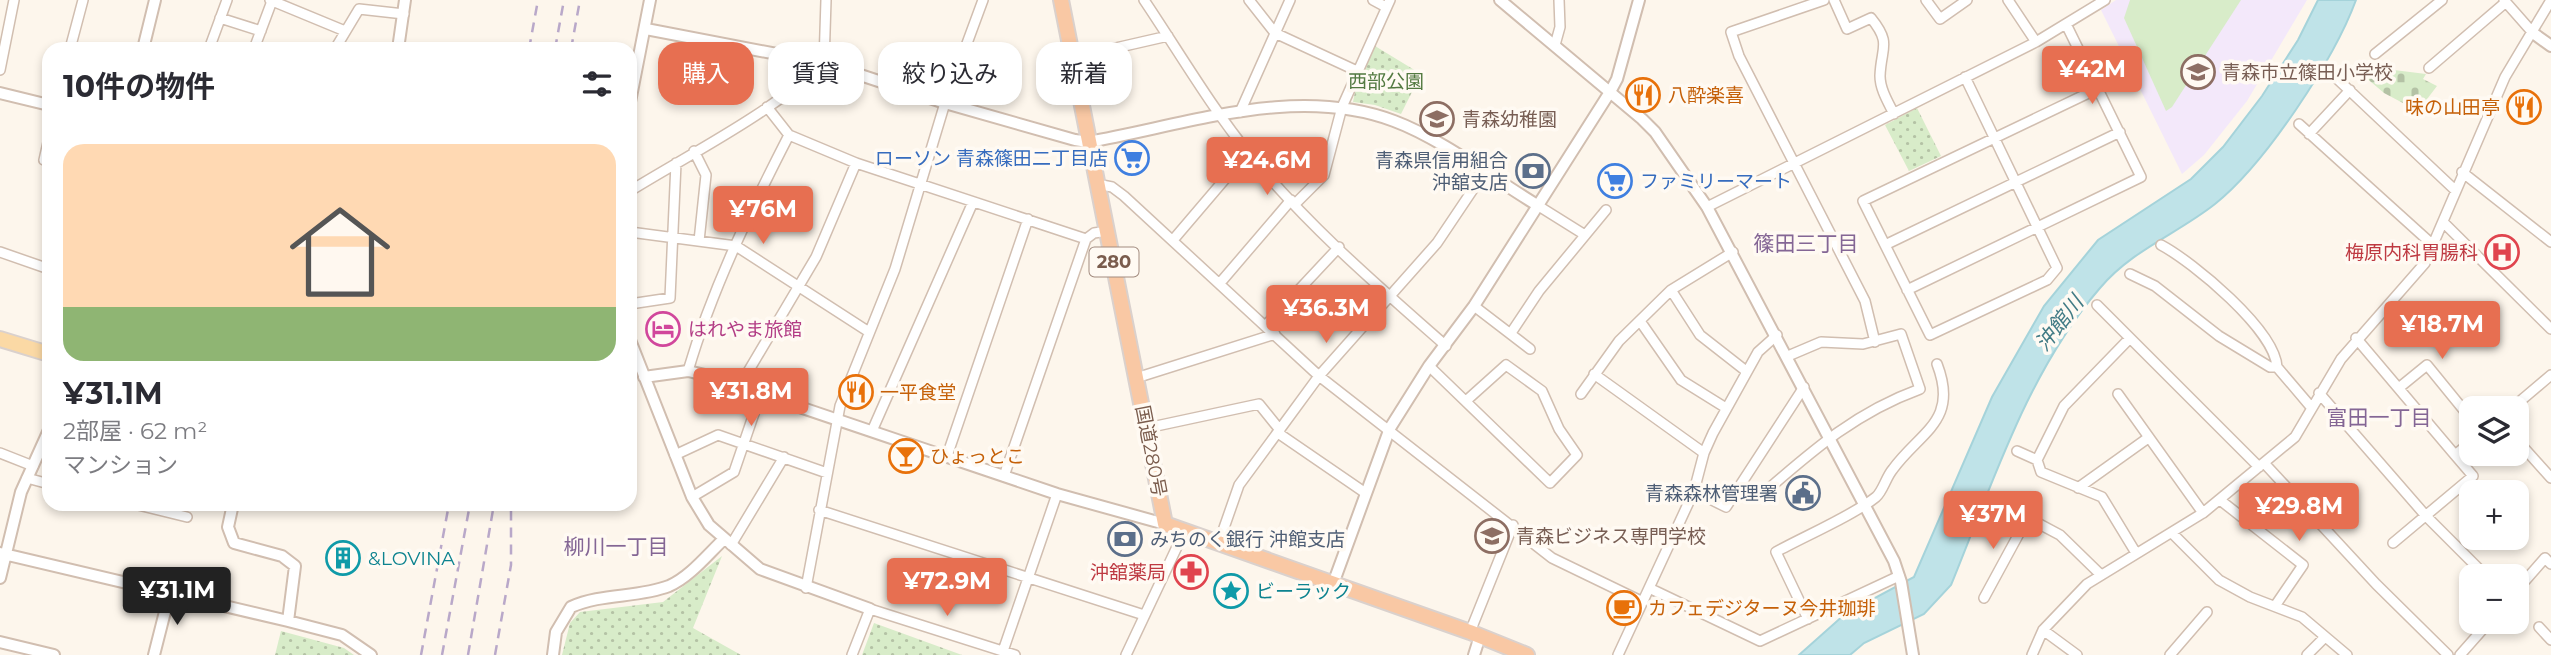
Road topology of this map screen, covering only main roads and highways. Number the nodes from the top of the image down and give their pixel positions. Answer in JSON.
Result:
{"nodes":[{"id":1,"x":1060,"y":0,"type":"edge"},
{"id":2,"x":0,"y":339,"type":"edge"},
{"id":3,"x":42,"y":352,"type":"edge"},
{"id":4,"x":1527,"y":655,"type":"edge"}],
"edges":[{"from":1,"to":4,"type":"highway","name":"国道280号","number":"280"},
{"from":2,"to":3,"type":"main road"}]}
